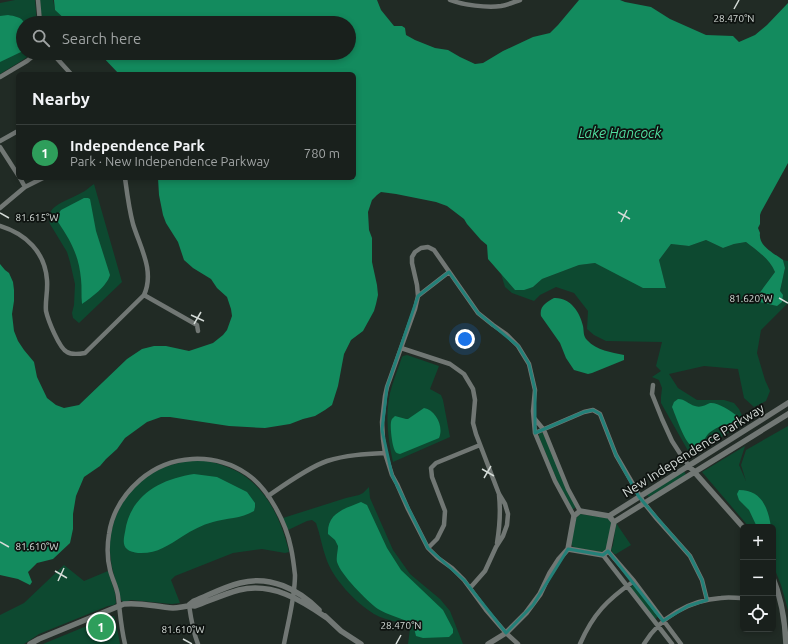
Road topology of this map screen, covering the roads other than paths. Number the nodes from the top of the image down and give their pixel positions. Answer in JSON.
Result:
{"nodes":[{"id":1,"x":38,"y":0,"type":"edge"},
{"id":2,"x":450,"y":0,"type":"edge"},
{"id":3,"x":520,"y":0,"type":"edge"},
{"id":4,"x":39,"y":16,"type":"edge"},
{"id":5,"x":28,"y":60,"type":"edge"},
{"id":6,"x":58,"y":60,"type":"edge"},
{"id":7,"x":69,"y":72,"type":"edge"},
{"id":8,"x":0,"y":77,"type":"edge"},
{"id":9,"x":16,"y":132,"type":"edge"},
{"id":10,"x":0,"y":141,"type":"edge"},
{"id":11,"x":0,"y":147,"type":"edge"},
{"id":12,"x":16,"y":172,"type":"edge"},
{"id":13,"x":21,"y":180,"type":"edge"},
{"id":14,"x":38,"y":180,"type":"edge"},
{"id":15,"x":125,"y":180,"type":"edge"},
{"id":16,"x":25,"y":187,"type":"junction"},
{"id":17,"x":0,"y":208,"type":"edge"},
{"id":18,"x":0,"y":226,"type":"edge"},
{"id":19,"x":449,"y":272,"type":"junction"},
{"id":20,"x":144,"y":295,"type":"junction"},
{"id":21,"x":418,"y":296,"type":"junction"},
{"id":22,"x":198,"y":331,"type":"dead end"},
{"id":23,"x":401,"y":348,"type":"junction"},
{"id":24,"x":653,"y":385,"type":"dead end"},
{"id":25,"x":788,"y":403,"type":"edge"},
{"id":26,"x":788,"y":414,"type":"edge"},
{"id":27,"x":533,"y":417,"type":"junction"},
{"id":28,"x":544,"y":430,"type":"junction"},
{"id":29,"x":535,"y":433,"type":"junction"},
{"id":30,"x":480,"y":445,"type":"junction"},
{"id":31,"x":385,"y":452,"type":"junction"},
{"id":32,"x":689,"y":466,"type":"junction"},
{"id":33,"x":694,"y":472,"type":"junction"},
{"id":34,"x":268,"y":496,"type":"junction"},
{"id":35,"x":641,"y":496,"type":"junction"},
{"id":36,"x":644,"y":503,"type":"junction"},
{"id":37,"x":580,"y":511,"type":"junction"},
{"id":38,"x":574,"y":516,"type":"junction"},
{"id":39,"x":610,"y":516,"type":"junction"},
{"id":40,"x":614,"y":522,"type":"junction"},
{"id":41,"x":740,"y":525,"type":"edge"},
{"id":42,"x":428,"y":548,"type":"junction"},
{"id":43,"x":568,"y":549,"type":"junction"},
{"id":44,"x":608,"y":550,"type":"junction"},
{"id":45,"x":603,"y":555,"type":"junction"},
{"id":46,"x":634,"y":581,"type":"junction"},
{"id":47,"x":627,"y":586,"type":"junction"},
{"id":48,"x":470,"y":588,"type":"junction"},
{"id":49,"x":294,"y":590,"type":"junction"},
{"id":50,"x":776,"y":593,"type":"edge"},
{"id":51,"x":293,"y":597,"type":"junction"},
{"id":52,"x":740,"y":598,"type":"edge"},
{"id":53,"x":707,"y":600,"type":"junction"},
{"id":54,"x":118,"y":606,"type":"junction"},
{"id":55,"x":189,"y":606,"type":"junction"},
{"id":56,"x":327,"y":618,"type":"junction"},
{"id":57,"x":663,"y":621,"type":"junction"},
{"id":58,"x":658,"y":625,"type":"junction"},
{"id":59,"x":506,"y":633,"type":"junction"},
{"id":60,"x":30,"y":644,"type":"edge"},
{"id":61,"x":125,"y":644,"type":"edge"},
{"id":62,"x":198,"y":644,"type":"edge"},
{"id":63,"x":284,"y":644,"type":"edge"},
{"id":64,"x":361,"y":644,"type":"edge"},
{"id":65,"x":488,"y":644,"type":"edge"},
{"id":66,"x":518,"y":644,"type":"edge"},
{"id":67,"x":580,"y":644,"type":"edge"},
{"id":68,"x":644,"y":644,"type":"edge"},
{"id":69,"x":672,"y":644,"type":"edge"},
{"id":70,"x":681,"y":644,"type":"edge"},
{"id":71,"x":786,"y":644,"type":"edge"}],
"edges":[{"from":1,"to":4,"type":"street"},
{"from":2,"to":3,"type":"street"},
{"from":5,"to":8,"type":"street"},
{"from":6,"to":7,"type":"street"},
{"from":9,"to":10,"type":"street"},
{"from":11,"to":12,"type":"street"},
{"from":13,"to":16,"type":"street"},
{"from":14,"to":16,"type":"street"},
{"from":15,"to":20,"type":"street"},
{"from":16,"to":17,"type":"street"},
{"from":18,"to":20,"type":"street"},
{"from":19,"to":21,"type":"street"},
{"from":19,"to":21,"type":"street"},
{"from":19,"to":27,"type":"street"},
{"from":20,"to":22,"type":"street"},
{"from":21,"to":23,"type":"street"},
{"from":23,"to":30,"type":"street"},
{"from":23,"to":31,"type":"street"},
{"from":24,"to":32,"type":"street"},
{"from":25,"to":32,"type":"street","name":"New Independence Parkway"},
{"from":26,"to":33,"type":"street","name":"New Independence Parkway"},
{"from":27,"to":28,"type":"street"},
{"from":27,"to":29,"type":"street"},
{"from":28,"to":29,"type":"street"},
{"from":28,"to":35,"type":"street"},
{"from":28,"to":37,"type":"street"},
{"from":29,"to":38,"type":"street"},
{"from":30,"to":42,"type":"street"},
{"from":30,"to":48,"type":"street"},
{"from":31,"to":34,"type":"street"},
{"from":31,"to":42,"type":"street"},
{"from":32,"to":33,"type":"street"},
{"from":32,"to":35,"type":"street","name":"New Independence Parkway"},
{"from":33,"to":36,"type":"street","name":"New Independence Parkway"},
{"from":33,"to":41,"type":"street"},
{"from":34,"to":49,"type":"street"},
{"from":34,"to":54,"type":"street"},
{"from":35,"to":36,"type":"street"},
{"from":35,"to":39,"type":"street","name":"New Independence Parkway"},
{"from":36,"to":40,"type":"street","name":"New Independence Parkway"},
{"from":36,"to":53,"type":"street"},
{"from":37,"to":38,"type":"street"},
{"from":37,"to":39,"type":"street"},
{"from":38,"to":43,"type":"street"},
{"from":39,"to":40,"type":"street"},
{"from":40,"to":44,"type":"street"},
{"from":42,"to":48,"type":"street"},
{"from":43,"to":45,"type":"street"},
{"from":43,"to":59,"type":"street"},
{"from":44,"to":45,"type":"street"},
{"from":44,"to":46,"type":"street"},
{"from":45,"to":47,"type":"street"},
{"from":46,"to":47,"type":"street"},
{"from":46,"to":57,"type":"street"},
{"from":47,"to":58,"type":"street"},
{"from":47,"to":67,"type":"street"},
{"from":48,"to":59,"type":"street"},
{"from":49,"to":51,"type":"street"},
{"from":49,"to":55,"type":"street"},
{"from":49,"to":56,"type":"street"},
{"from":50,"to":71,"type":"street"},
{"from":51,"to":55,"type":"street"},
{"from":51,"to":56,"type":"street"},
{"from":51,"to":63,"type":"street"},
{"from":52,"to":53,"type":"street"},
{"from":53,"to":57,"type":"street"},
{"from":54,"to":55,"type":"street"},
{"from":54,"to":60,"type":"street"},
{"from":54,"to":61,"type":"street"},
{"from":55,"to":62,"type":"street"},
{"from":56,"to":64,"type":"street"},
{"from":57,"to":58,"type":"street"},
{"from":57,"to":70,"type":"street"},
{"from":58,"to":68,"type":"street"},
{"from":58,"to":69,"type":"street"},
{"from":59,"to":65,"type":"street"},
{"from":59,"to":66,"type":"street"}]}
